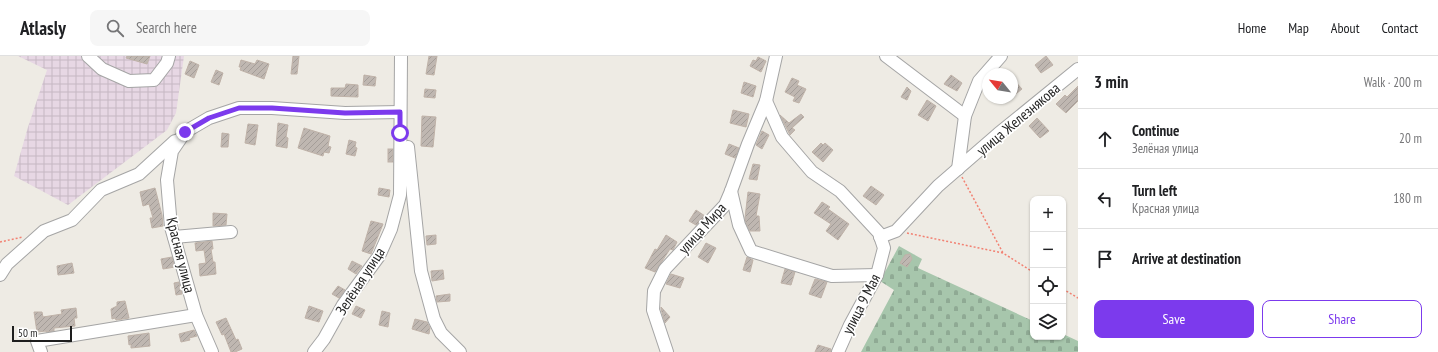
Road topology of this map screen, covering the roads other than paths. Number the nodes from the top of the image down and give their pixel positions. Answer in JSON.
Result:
{"nodes":[{"id":1,"x":88,"y":56,"type":"edge"},
{"id":2,"x":169,"y":56,"type":"edge"},
{"id":3,"x":402,"y":56,"type":"edge"},
{"id":4,"x":776,"y":56,"type":"edge"},
{"id":5,"x":886,"y":56,"type":"edge"},
{"id":6,"x":1002,"y":56,"type":"edge"},
{"id":7,"x":1078,"y":69,"type":"edge"},
{"id":8,"x":766,"y":101,"type":"junction"},
{"id":9,"x":400,"y":112,"type":"junction"},
{"id":10,"x":965,"y":116,"type":"junction"},
{"id":11,"x":185,"y":132,"type":"junction"},
{"id":12,"x":400,"y":133,"type":"junction"},
{"id":13,"x":958,"y":169,"type":"junction"},
{"id":14,"x":731,"y":191,"type":"junction"},
{"id":15,"x":231,"y":232,"type":"dead end"},
{"id":16,"x":880,"y":235,"type":"junction"},
{"id":17,"x":174,"y":237,"type":"junction"},
{"id":18,"x":0,"y":275,"type":"edge"},
{"id":19,"x":877,"y":275,"type":"junction"},
{"id":20,"x":196,"y":315,"type":"junction"},
{"id":21,"x":39,"y":346,"type":"edge"},
{"id":22,"x":212,"y":352,"type":"edge"},
{"id":23,"x":314,"y":352,"type":"edge"},
{"id":24,"x":460,"y":352,"type":"edge"},
{"id":25,"x":666,"y":352,"type":"edge"},
{"id":26,"x":838,"y":352,"type":"edge"}],
"edges":[{"from":1,"to":2,"type":"street"},
{"from":3,"to":9,"type":"street","name":"Зелёная улица"},
{"from":4,"to":8,"type":"street","name":"улица Мира"},
{"from":5,"to":10,"type":"street"},
{"from":6,"to":10,"type":"street"},
{"from":7,"to":13,"type":"street","name":"улица Железнякова"},
{"from":8,"to":14,"type":"street","name":"улица Мира"},
{"from":8,"to":16,"type":"street"},
{"from":9,"to":11,"type":"street","name":"Красная улица"},
{"from":9,"to":12,"type":"street","name":"Зелёная улица"},
{"from":10,"to":13,"type":"street"},
{"from":11,"to":17,"type":"street","name":"Красная улица"},
{"from":11,"to":18,"type":"street"},
{"from":12,"to":23,"type":"street","name":"Зелёная улица"},
{"from":12,"to":24,"type":"street","name":"Зелёная улица"},
{"from":13,"to":16,"type":"street","name":"улица Железнякова"},
{"from":14,"to":19,"type":"street"},
{"from":14,"to":25,"type":"street","name":"улица Мира"},
{"from":15,"to":17,"type":"street"},
{"from":16,"to":19,"type":"street","name":"улица 9 Мая"},
{"from":17,"to":20,"type":"street","name":"Красная улица"},
{"from":19,"to":26,"type":"street","name":"улица 9 Мая"},
{"from":20,"to":21,"type":"street","name":"Красная улица"},
{"from":20,"to":22,"type":"street","name":"Красная улица"}]}
